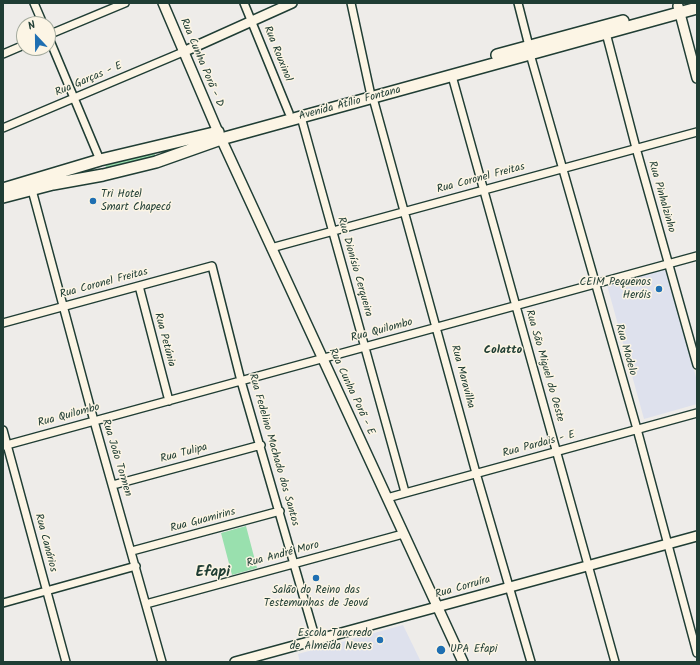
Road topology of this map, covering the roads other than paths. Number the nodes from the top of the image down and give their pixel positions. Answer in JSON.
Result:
{"nodes":[{"id":1,"x":34,"y":3,"type":"edge"},
{"id":2,"x":125,"y":3,"type":"edge"},
{"id":3,"x":163,"y":3,"type":"edge"},
{"id":4,"x":244,"y":3,"type":"edge"},
{"id":5,"x":292,"y":3,"type":"edge"},
{"id":6,"x":351,"y":3,"type":"edge"},
{"id":7,"x":518,"y":3,"type":"edge"},
{"id":8,"x":682,"y":7,"type":"edge"},
{"id":9,"x":697,"y":8,"type":"edge"},
{"id":10,"x":40,"y":16,"type":"edge"},
{"id":11,"x":252,"y":21,"type":"junction"},
{"id":12,"x":56,"y":33,"type":"edge"},
{"id":13,"x":606,"y":33,"type":"junction"},
{"id":14,"x":16,"y":48,"type":"edge"},
{"id":15,"x":530,"y":50,"type":"junction"},
{"id":16,"x":183,"y":52,"type":"junction"},
{"id":17,"x":3,"y":54,"type":"edge"},
{"id":18,"x":56,"y":55,"type":"edge"},
{"id":19,"x":452,"y":76,"type":"junction"},
{"id":20,"x":697,"y":78,"type":"edge"},
{"id":21,"x":371,"y":94,"type":"junction"},
{"id":22,"x":74,"y":98,"type":"junction"},
{"id":23,"x":290,"y":113,"type":"junction"},
{"id":24,"x":301,"y":117,"type":"junction"},
{"id":25,"x":3,"y":128,"type":"edge"},
{"id":26,"x":697,"y":132,"type":"edge"},
{"id":27,"x":219,"y":136,"type":"junction"},
{"id":28,"x":153,"y":147,"type":"junction"},
{"id":29,"x":636,"y":148,"type":"junction"},
{"id":30,"x":100,"y":160,"type":"junction"},
{"id":31,"x":156,"y":162,"type":"junction"},
{"id":32,"x":562,"y":169,"type":"junction"},
{"id":33,"x":103,"y":175,"type":"junction"},
{"id":34,"x":3,"y":189,"type":"edge"},
{"id":35,"x":32,"y":190,"type":"junction"},
{"id":36,"x":483,"y":190,"type":"junction"},
{"id":37,"x":3,"y":197,"type":"edge"},
{"id":38,"x":405,"y":212,"type":"junction"},
{"id":39,"x":332,"y":231,"type":"junction"},
{"id":40,"x":271,"y":248,"type":"junction"},
{"id":41,"x":697,"y":256,"type":"edge"},
{"id":42,"x":668,"y":264,"type":"junction"},
{"id":43,"x":212,"y":266,"type":"joint"},
{"id":44,"x":595,"y":284,"type":"junction"},
{"id":45,"x":139,"y":286,"type":"junction"},
{"id":46,"x":64,"y":306,"type":"junction"},
{"id":47,"x":516,"y":306,"type":"junction"},
{"id":48,"x":3,"y":323,"type":"edge"},
{"id":49,"x":436,"y":327,"type":"junction"},
{"id":50,"x":365,"y":347,"type":"junction"},
{"id":51,"x":322,"y":358,"type":"junction"},
{"id":52,"x":697,"y":365,"type":"edge"},
{"id":53,"x":242,"y":381,"type":"junction"},
{"id":54,"x":168,"y":400,"type":"junction"},
{"id":55,"x":697,"y":413,"type":"edge"},
{"id":56,"x":94,"y":421,"type":"junction"},
{"id":57,"x":637,"y":429,"type":"junction"},
{"id":58,"x":3,"y":430,"type":"edge"},
{"id":59,"x":5,"y":445,"type":"edge"},
{"id":60,"x":261,"y":445,"type":"junction"},
{"id":61,"x":557,"y":452,"type":"junction"},
{"id":62,"x":476,"y":473,"type":"junction"},
{"id":63,"x":113,"y":484,"type":"junction"},
{"id":64,"x":405,"y":492,"type":"junction"},
{"id":65,"x":387,"y":498,"type":"junction"},
{"id":66,"x":280,"y":511,"type":"junction"},
{"id":67,"x":404,"y":534,"type":"junction"},
{"id":68,"x":697,"y":536,"type":"edge"},
{"id":69,"x":667,"y":544,"type":"junction"},
{"id":70,"x":132,"y":551,"type":"junction"},
{"id":71,"x":294,"y":563,"type":"junction"},
{"id":72,"x":586,"y":565,"type":"junction"},
{"id":73,"x":136,"y":566,"type":"junction"},
{"id":74,"x":509,"y":587,"type":"junction"},
{"id":75,"x":47,"y":591,"type":"junction"},
{"id":76,"x":3,"y":603,"type":"edge"},
{"id":77,"x":146,"y":604,"type":"junction"},
{"id":78,"x":438,"y":607,"type":"junction"},
{"id":79,"x":316,"y":640,"type":"junction"},
{"id":80,"x":697,"y":653,"type":"edge"},
{"id":81,"x":66,"y":662,"type":"edge"},
{"id":82,"x":162,"y":662,"type":"edge"},
{"id":83,"x":239,"y":662,"type":"edge"},
{"id":84,"x":463,"y":662,"type":"edge"},
{"id":85,"x":531,"y":662,"type":"edge"},
{"id":86,"x":615,"y":662,"type":"edge"}],
"edges":[{"from":1,"to":10,"type":"street"},
{"from":2,"to":12,"type":"street"},
{"from":3,"to":16,"type":"street","name":"Rua Cunha Porã - D"},
{"from":4,"to":11,"type":"street","name":"Rua Rouxinol"},
{"from":5,"to":11,"type":"street"},
{"from":6,"to":21,"type":"street","name":"Rua Maravilha"},
{"from":7,"to":15,"type":"street","name":"Rua Modelo"},
{"from":8,"to":9,"type":"main road","name":"Avenida Atílio Fontana"},
{"from":8,"to":13,"type":"main road","name":"Avenida Atílio Fontana"},
{"from":8,"to":15,"type":"main road","name":"Avenida Atílio Fontana"},
{"from":8,"to":20,"type":"street"},
{"from":11,"to":16,"type":"street"},
{"from":11,"to":23,"type":"street","name":"Rua Rouxinol"},
{"from":13,"to":15,"type":"main road","name":"Avenida Atílio Fontana"},
{"from":13,"to":29,"type":"street","name":"Rua Pinhalzinho"},
{"from":14,"to":17,"type":"street"},
{"from":15,"to":19,"type":"main road","name":"Avenida Atílio Fontana"},
{"from":15,"to":21,"type":"main road","name":"Avenida Atílio Fontana"},
{"from":15,"to":32,"type":"street","name":"Rua Modelo"},
{"from":16,"to":22,"type":"street","name":"Rua Garças - E"},
{"from":16,"to":27,"type":"street","name":"Rua Cunha Porã - D"},
{"from":18,"to":22,"type":"street"},
{"from":19,"to":21,"type":"main road","name":"Avenida Atílio Fontana"},
{"from":19,"to":36,"type":"street","name":"Rua São Miguel do Oeste"},
{"from":21,"to":23,"type":"main road","name":"Avenida Atílio Fontana"},
{"from":21,"to":24,"type":"main road","name":"Avenida Atílio Fontana"},
{"from":21,"to":38,"type":"street","name":"Rua Maravilha"},
{"from":22,"to":25,"type":"street","name":"Rua Garças - E"},
{"from":22,"to":30,"type":"street"},
{"from":23,"to":27,"type":"main road","name":"Avenida Atílio Fontana"},
{"from":24,"to":27,"type":"main road","name":"Avenida Atílio Fontana"},
{"from":24,"to":39,"type":"street","name":"Rua Dionísio Cerqueira"},
{"from":26,"to":29,"type":"street","name":"Rua Coronel Freitas"},
{"from":27,"to":28,"type":"main road","name":"Avenida Atílio Fontana"},
{"from":27,"to":31,"type":"main road","name":"Avenida Atílio Fontana"},
{"from":27,"to":40,"type":"street","name":"Rua Cunha Porã - E"},
{"from":28,"to":30,"type":"main road","name":"Avenida Atílio Fontana"},
{"from":28,"to":31,"type":"main road"},
{"from":29,"to":32,"type":"street","name":"Rua Coronel Freitas"},
{"from":29,"to":42,"type":"street","name":"Rua Pinhalzinho"},
{"from":30,"to":33,"type":"main road"},
{"from":30,"to":34,"type":"main road","name":"Avenida Atílio Fontana"},
{"from":31,"to":33,"type":"main road","name":"Avenida Atílio Fontana"},
{"from":32,"to":36,"type":"street","name":"Rua Coronel Freitas"},
{"from":32,"to":44,"type":"street","name":"Rua Modelo"},
{"from":33,"to":35,"type":"main road","name":"Avenida Atílio Fontana"},
{"from":35,"to":37,"type":"main road","name":"Avenida Atílio Fontana"},
{"from":35,"to":46,"type":"street","name":"Rua João Tormen"},
{"from":36,"to":38,"type":"street","name":"Rua Coronel Freitas"},
{"from":36,"to":47,"type":"street","name":"Rua São Miguel do Oeste"},
{"from":38,"to":39,"type":"street","name":"Rua Coronel Freitas"},
{"from":38,"to":49,"type":"street","name":"Rua Maravilha"},
{"from":39,"to":40,"type":"street","name":"Rua Coronel Freitas"},
{"from":39,"to":50,"type":"street","name":"Rua Dionísio Cerqueira"},
{"from":40,"to":51,"type":"street","name":"Rua Cunha Porã - E"},
{"from":41,"to":42,"type":"street","name":"Rua Quilombo"},
{"from":42,"to":44,"type":"street","name":"Rua Quilombo"},
{"from":42,"to":52,"type":"street","name":"Rua Pinhalzinho"},
{"from":43,"to":45,"type":"street","name":"Rua Coronel Freitas"},
{"from":43,"to":53,"type":"street","name":"Rua Fedelino Machado dos Santos"},
{"from":44,"to":47,"type":"street","name":"Rua Quilombo"},
{"from":44,"to":57,"type":"street","name":"Rua Modelo"},
{"from":45,"to":46,"type":"street","name":"Rua Coronel Freitas"},
{"from":45,"to":54,"type":"street","name":"Rua Petúnia"},
{"from":46,"to":48,"type":"street","name":"Rua Coronel Freitas"},
{"from":46,"to":56,"type":"street","name":"Rua João Tormen"},
{"from":47,"to":49,"type":"street","name":"Rua Quilombo"},
{"from":47,"to":61,"type":"street","name":"Rua São Miguel do Oeste"},
{"from":49,"to":50,"type":"street","name":"Rua Quilombo"},
{"from":49,"to":62,"type":"street","name":"Rua Maravilha"},
{"from":50,"to":51,"type":"street","name":"Rua Quilombo"},
{"from":50,"to":64,"type":"street","name":"Rua Dionísio Cerqueira"},
{"from":51,"to":53,"type":"street","name":"Rua Quilombo"},
{"from":51,"to":65,"type":"street","name":"Rua Cunha Porã - E"},
{"from":53,"to":54,"type":"street","name":"Rua Quilombo"},
{"from":53,"to":60,"type":"street","name":"Rua Fedelino Machado dos Santos"},
{"from":54,"to":56,"type":"street","name":"Rua Quilombo"},
{"from":55,"to":57,"type":"street","name":"Rua Pardais - E"},
{"from":56,"to":59,"type":"street","name":"Rua Quilombo"},
{"from":56,"to":63,"type":"street","name":"Rua João Tormen"},
{"from":57,"to":61,"type":"street","name":"Rua Pardais - E"},
{"from":57,"to":69,"type":"street","name":"Rua Modelo"},
{"from":58,"to":59,"type":"street","name":"Rua Canários"},
{"from":59,"to":75,"type":"street","name":"Rua Canários"},
{"from":60,"to":63,"type":"street","name":"Rua Tulipa"},
{"from":60,"to":66,"type":"street","name":"Rua Fedelino Machado dos Santos"},
{"from":61,"to":62,"type":"street","name":"Rua Pardais - E"},
{"from":61,"to":72,"type":"street","name":"Rua São Miguel do Oeste"},
{"from":62,"to":64,"type":"street","name":"Rua Pardais - E"},
{"from":62,"to":74,"type":"street","name":"Rua Maravilha"},
{"from":63,"to":70,"type":"street","name":"Rua João Tormen"},
{"from":64,"to":65,"type":"street","name":"Rua Pardais - E"},
{"from":65,"to":67,"type":"street","name":"Rua Cunha Porã - E"},
{"from":66,"to":70,"type":"street","name":"Rua Guamirins"},
{"from":66,"to":71,"type":"street","name":"Rua Fedelino Machado dos Santos"},
{"from":67,"to":71,"type":"street","name":"Rua André Moro"},
{"from":67,"to":78,"type":"street","name":"Rua Cunha Porã - E"},
{"from":68,"to":69,"type":"street","name":"Rua Corruíra"},
{"from":69,"to":72,"type":"street","name":"Rua Corruíra"},
{"from":69,"to":80,"type":"street","name":"Rua Modelo"},
{"from":70,"to":73,"type":"street","name":"Rua João Tormen"},
{"from":71,"to":77,"type":"street","name":"Rua André Moro"},
{"from":71,"to":79,"type":"street","name":"Rua Fedelino Machado dos Santos"},
{"from":72,"to":74,"type":"street","name":"Rua Corruíra"},
{"from":72,"to":86,"type":"street","name":"Rua São Miguel do Oeste"},
{"from":73,"to":75,"type":"street"},
{"from":73,"to":77,"type":"street","name":"Rua João Tormen"},
{"from":74,"to":78,"type":"street","name":"Rua Corruíra"},
{"from":74,"to":85,"type":"street","name":"Rua Maravilha"},
{"from":75,"to":76,"type":"street"},
{"from":75,"to":81,"type":"street","name":"Rua Canários"},
{"from":77,"to":82,"type":"street","name":"Rua João Tormen"},
{"from":78,"to":79,"type":"street","name":"Rua Corruíra"},
{"from":78,"to":84,"type":"street","name":"Rua Cunha Porã - E"},
{"from":79,"to":83,"type":"street","name":"Rua Corruíra"}]}
